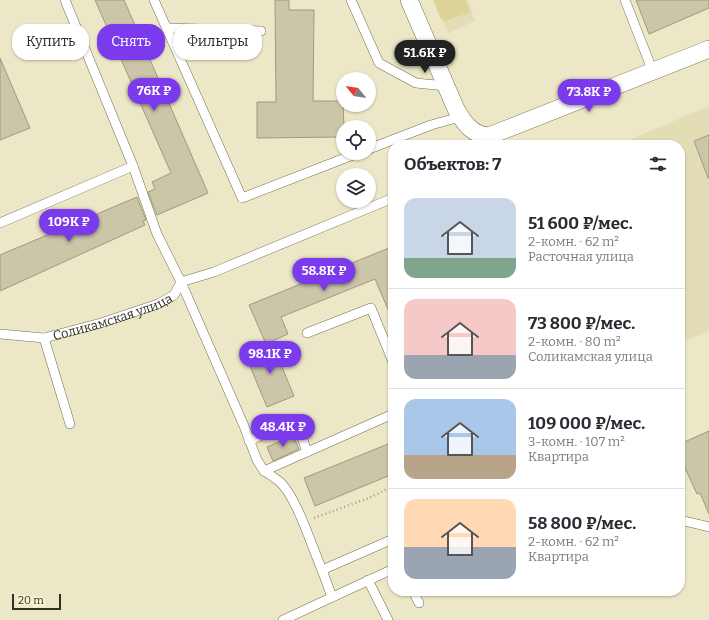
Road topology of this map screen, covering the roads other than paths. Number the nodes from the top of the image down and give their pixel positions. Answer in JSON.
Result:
{"nodes":[{"id":1,"x":65,"y":0,"type":"edge"},
{"id":2,"x":154,"y":0,"type":"edge"},
{"id":3,"x":351,"y":0,"type":"edge"},
{"id":4,"x":409,"y":0,"type":"edge"},
{"id":5,"x":625,"y":0,"type":"edge"},
{"id":6,"x":167,"y":28,"type":"junction"},
{"id":7,"x":173,"y":28,"type":"edge"},
{"id":8,"x":709,"y":49,"type":"edge"},
{"id":9,"x":653,"y":72,"type":"junction"},
{"id":10,"x":446,"y":86,"type":"junction"},
{"id":11,"x":466,"y":124,"type":"junction"},
{"id":12,"x":393,"y":140,"type":"edge"},
{"id":13,"x":484,"y":140,"type":"edge"},
{"id":14,"x":491,"y":140,"type":"edge"},
{"id":15,"x":388,"y":142,"type":"edge"},
{"id":16,"x":376,"y":146,"type":"edge"},
{"id":17,"x":340,"y":160,"type":"edge"},
{"id":18,"x":133,"y":166,"type":"junction"},
{"id":19,"x":388,"y":200,"type":"edge"},
{"id":20,"x":0,"y":223,"type":"edge"},
{"id":21,"x":180,"y":282,"type":"junction"},
{"id":22,"x":307,"y":333,"type":"dead end"},
{"id":23,"x":0,"y":334,"type":"edge"},
{"id":24,"x":44,"y":338,"type":"junction"},
{"id":25,"x":388,"y":350,"type":"edge"},
{"id":26,"x":388,"y":416,"type":"edge"},
{"id":27,"x":70,"y":424,"type":"dead end"},
{"id":28,"x":249,"y":441,"type":"junction"},
{"id":29,"x":307,"y":452,"type":"junction"},
{"id":30,"x":264,"y":470,"type":"junction"},
{"id":31,"x":685,"y":521,"type":"edge"},
{"id":32,"x":709,"y":527,"type":"edge"},
{"id":33,"x":388,"y":541,"type":"edge"},
{"id":34,"x":322,"y":570,"type":"junction"},
{"id":35,"x":388,"y":571,"type":"edge"},
{"id":36,"x":368,"y":580,"type":"junction"},
{"id":37,"x":416,"y":596,"type":"edge"},
{"id":38,"x":332,"y":597,"type":"junction"},
{"id":39,"x":419,"y":603,"type":"dead end"},
{"id":40,"x":283,"y":620,"type":"edge"},
{"id":41,"x":388,"y":620,"type":"edge"}],
"edges":[{"from":1,"to":18,"type":"lane"},
{"from":2,"to":6,"type":"lane"},
{"from":3,"to":10,"type":"lane"},
{"from":4,"to":10,"type":"street"},
{"from":5,"to":9,"type":"lane"},
{"from":6,"to":7,"type":"lane"},
{"from":6,"to":17,"type":"lane"},
{"from":8,"to":9,"type":"street"},
{"from":9,"to":14,"type":"street"},
{"from":10,"to":11,"type":"street"},
{"from":11,"to":12,"type":"lane"},
{"from":11,"to":13,"type":"street"},
{"from":15,"to":16,"type":"lane"},
{"from":18,"to":20,"type":"lane"},
{"from":18,"to":21,"type":"lane"},
{"from":19,"to":21,"type":"lane","name":"Соликамская улица"},
{"from":21,"to":24,"type":"lane","name":"Соликамская улица"},
{"from":21,"to":28,"type":"lane"},
{"from":22,"to":25,"type":"lane"},
{"from":23,"to":24,"type":"lane","name":"Соликамская улица"},
{"from":24,"to":27,"type":"lane"},
{"from":26,"to":29,"type":"lane"},
{"from":28,"to":29,"type":"lane"},
{"from":28,"to":30,"type":"lane"},
{"from":29,"to":30,"type":"lane"},
{"from":30,"to":34,"type":"lane"},
{"from":31,"to":32,"type":"lane"},
{"from":33,"to":34,"type":"lane"},
{"from":34,"to":38,"type":"lane"},
{"from":35,"to":36,"type":"lane"},
{"from":36,"to":38,"type":"lane"},
{"from":36,"to":41,"type":"lane"},
{"from":37,"to":39,"type":"lane"},
{"from":38,"to":40,"type":"lane"}]}
